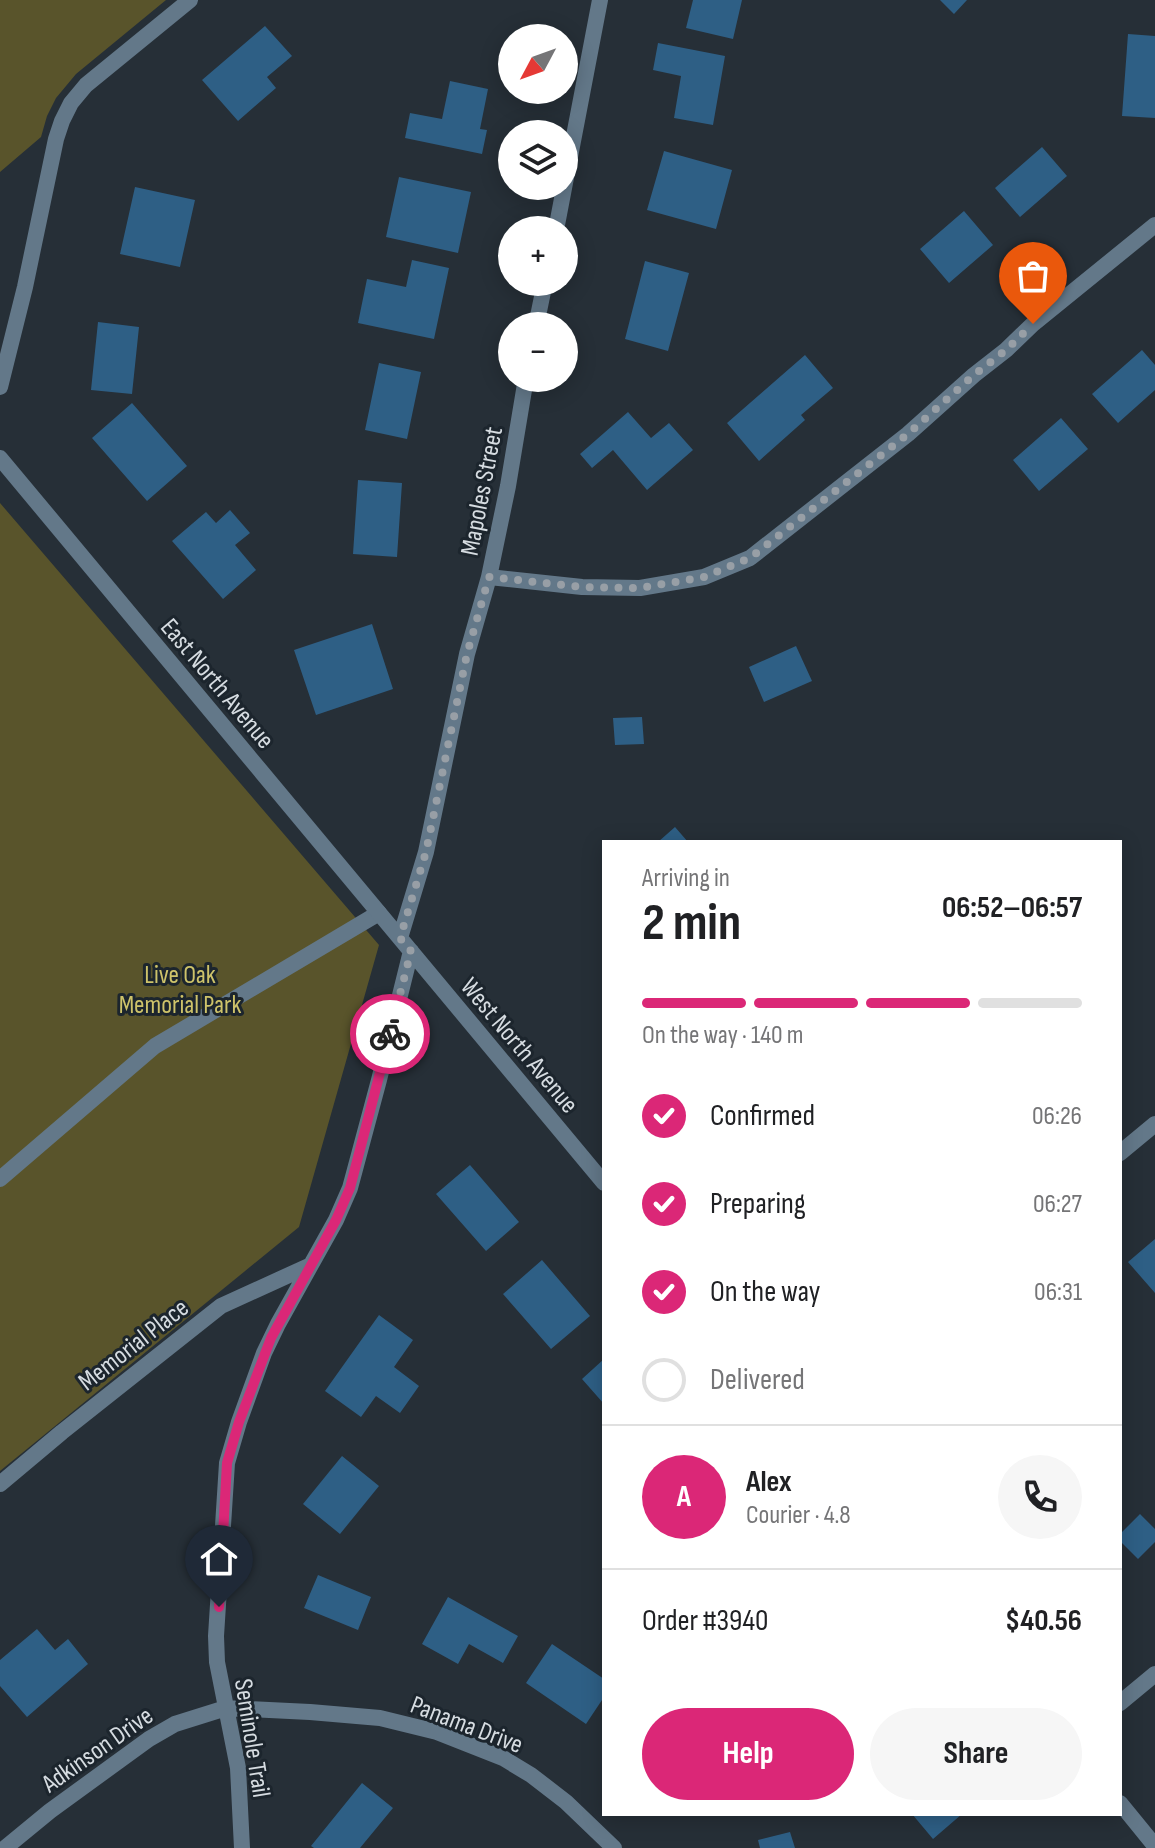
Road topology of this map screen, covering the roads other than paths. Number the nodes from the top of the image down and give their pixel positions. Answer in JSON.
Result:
{"nodes":[{"id":1,"x":190,"y":0,"type":"edge"},
{"id":2,"x":600,"y":0,"type":"edge"},
{"id":3,"x":559,"y":216,"type":"edge"},
{"id":4,"x":1155,"y":225,"type":"edge"},
{"id":5,"x":0,"y":387,"type":"edge"},
{"id":6,"x":524,"y":392,"type":"edge"},
{"id":7,"x":2,"y":465,"type":"edge"},
{"id":8,"x":489,"y":577,"type":"junction"},
{"id":9,"x":379,"y":913,"type":"junction"},
{"id":10,"x":400,"y":938,"type":"junction"},
{"id":11,"x":411,"y":951,"type":"junction"},
{"id":12,"x":1155,"y":1124,"type":"edge"},
{"id":13,"x":1122,"y":1151,"type":"edge"},
{"id":14,"x":0,"y":1179,"type":"edge"},
{"id":15,"x":602,"y":1181,"type":"edge"},
{"id":16,"x":311,"y":1265,"type":"junction"},
{"id":17,"x":0,"y":1484,"type":"edge"},
{"id":18,"x":1155,"y":1674,"type":"edge"},
{"id":19,"x":1122,"y":1701,"type":"edge"},
{"id":20,"x":226,"y":1708,"type":"junction"},
{"id":21,"x":1122,"y":1805,"type":"edge"},
{"id":22,"x":1155,"y":1846,"type":"edge"},
{"id":23,"x":5,"y":1848,"type":"edge"},
{"id":24,"x":242,"y":1848,"type":"edge"},
{"id":25,"x":614,"y":1848,"type":"edge"}],
"edges":[{"from":1,"to":5,"type":"street"},
{"from":2,"to":3,"type":"street"},
{"from":4,"to":8,"type":"street"},
{"from":6,"to":8,"type":"street","name":"Mapoles Street"},
{"from":7,"to":9,"type":"street","name":"East North Avenue"},
{"from":8,"to":10,"type":"street","name":"Mapoles Street"},
{"from":9,"to":10,"type":"street","name":"East North Avenue"},
{"from":9,"to":14,"type":"street"},
{"from":10,"to":11,"type":"street","name":"West North Avenue"},
{"from":11,"to":15,"type":"street","name":"West North Avenue"},
{"from":11,"to":16,"type":"street","name":"Seminole Trail"},
{"from":12,"to":13,"type":"street"},
{"from":16,"to":17,"type":"street","name":"Memorial Place"},
{"from":16,"to":20,"type":"street","name":"Seminole Trail"},
{"from":18,"to":19,"type":"street"},
{"from":20,"to":23,"type":"street","name":"Adkinson Drive"},
{"from":20,"to":24,"type":"street","name":"Seminole Trail"},
{"from":20,"to":25,"type":"street","name":"Panama Drive"},
{"from":21,"to":22,"type":"street"}]}
